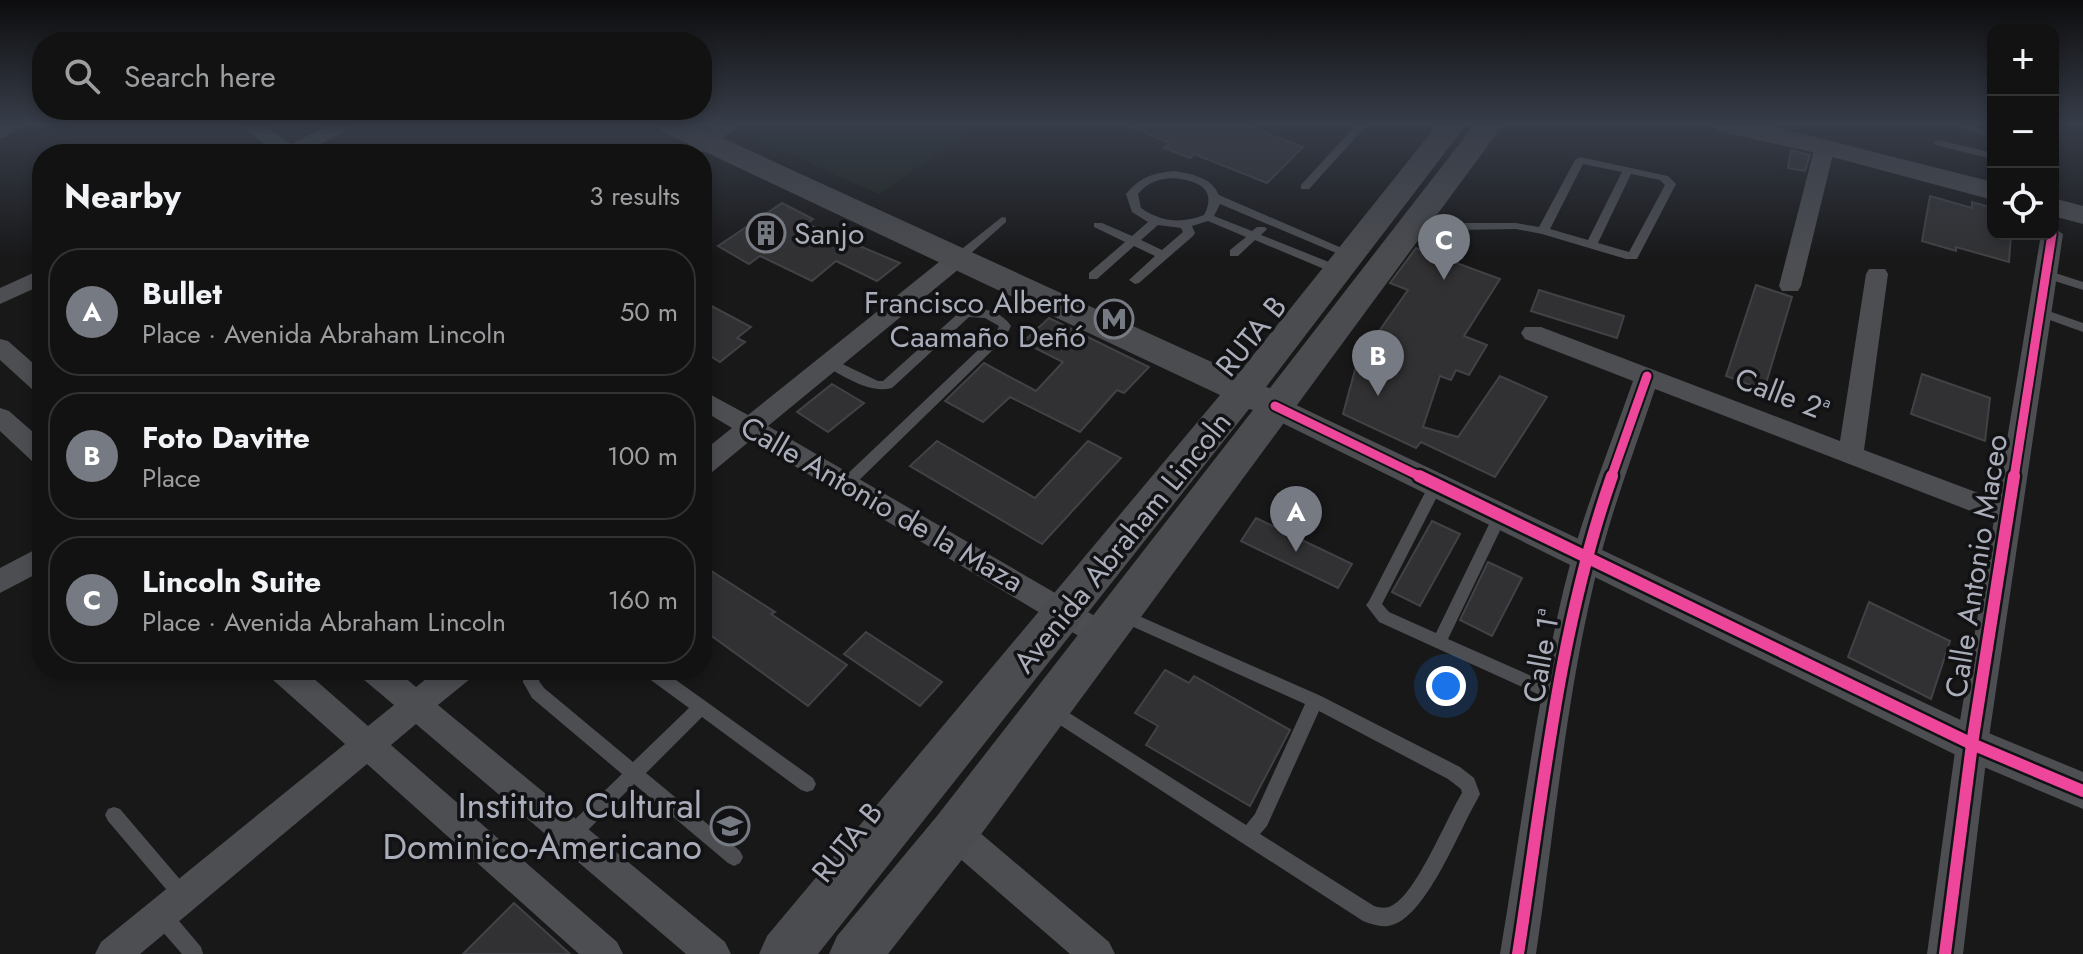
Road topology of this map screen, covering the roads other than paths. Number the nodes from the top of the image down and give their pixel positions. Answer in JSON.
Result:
{"nodes":[{"id":1,"x":769,"y":170,"type":"edge"},
{"id":2,"x":1321,"y":170,"type":"edge"},
{"id":3,"x":1417,"y":170,"type":"edge"},
{"id":4,"x":1418,"y":170,"type":"edge"},
{"id":5,"x":1455,"y":170,"type":"edge"},
{"id":6,"x":1575,"y":170,"type":"edge"},
{"id":7,"x":1628,"y":170,"type":"joint"},
{"id":8,"x":1819,"y":170,"type":"edge"},
{"id":9,"x":1913,"y":170,"type":"edge"},
{"id":10,"x":1305,"y":187,"type":"dead end"},
{"id":11,"x":1987,"y":189,"type":"edge"},
{"id":12,"x":1216,"y":198,"type":"junction"},
{"id":13,"x":1208,"y":217,"type":"junction"},
{"id":14,"x":1419,"y":217,"type":"junction"},
{"id":15,"x":2060,"y":219,"type":"edge"},
{"id":16,"x":1002,"y":220,"type":"dead end"},
{"id":17,"x":1270,"y":221,"type":"junction"},
{"id":18,"x":1155,"y":222,"type":"junction"},
{"id":19,"x":1098,"y":225,"type":"dead end"},
{"id":20,"x":1186,"y":225,"type":"junction"},
{"id":21,"x":1543,"y":231,"type":"junction"},
{"id":22,"x":1254,"y":234,"type":"junction"},
{"id":23,"x":1132,"y":241,"type":"junction"},
{"id":24,"x":1591,"y":245,"type":"junction"},
{"id":25,"x":1234,"y":253,"type":"dead end"},
{"id":26,"x":1163,"y":255,"type":"junction"},
{"id":27,"x":957,"y":259,"type":"junction"},
{"id":28,"x":1346,"y":263,"type":"junction"},
{"id":29,"x":1877,"y":274,"type":"dead end"},
{"id":30,"x":2046,"y":274,"type":"junction"},
{"id":31,"x":1093,"y":276,"type":"dead end"},
{"id":32,"x":1135,"y":280,"type":"dead end"},
{"id":33,"x":32,"y":281,"type":"edge"},
{"id":34,"x":1790,"y":286,"type":"dead end"},
{"id":35,"x":2083,"y":286,"type":"edge"},
{"id":36,"x":0,"y":297,"type":"edge"},
{"id":37,"x":2040,"y":312,"type":"junction"},
{"id":38,"x":2083,"y":328,"type":"edge"},
{"id":39,"x":1533,"y":333,"type":"dead end"},
{"id":40,"x":0,"y":347,"type":"edge"},
{"id":41,"x":829,"y":363,"type":"junction"},
{"id":42,"x":32,"y":375,"type":"edge"},
{"id":43,"x":1647,"y":376,"type":"junction"},
{"id":44,"x":1260,"y":399,"type":"junction"},
{"id":45,"x":712,"y":405,"type":"edge"},
{"id":46,"x":0,"y":417,"type":"edge"},
{"id":47,"x":749,"y":427,"type":"junction"},
{"id":48,"x":32,"y":446,"type":"edge"},
{"id":49,"x":1851,"y":455,"type":"junction"},
{"id":50,"x":712,"y":458,"type":"edge"},
{"id":51,"x":845,"y":485,"type":"junction"},
{"id":52,"x":1436,"y":485,"type":"junction"},
{"id":53,"x":2008,"y":515,"type":"junction"},
{"id":54,"x":1500,"y":516,"type":"junction"},
{"id":55,"x":1586,"y":558,"type":"junction"},
{"id":56,"x":32,"y":563,"type":"edge"},
{"id":57,"x":0,"y":582,"type":"edge"},
{"id":58,"x":1067,"y":612,"type":"junction"},
{"id":59,"x":1110,"y":624,"type":"junction"},
{"id":60,"x":1439,"y":642,"type":"junction"},
{"id":61,"x":294,"y":680,"type":"edge"},
{"id":62,"x":386,"y":680,"type":"edge"},
{"id":63,"x":447,"y":680,"type":"edge"},
{"id":64,"x":531,"y":680,"type":"edge"},
{"id":65,"x":664,"y":680,"type":"edge"},
{"id":66,"x":1557,"y":695,"type":"junction"},
{"id":67,"x":1315,"y":701,"type":"junction"},
{"id":68,"x":416,"y":706,"type":"junction"},
{"id":69,"x":702,"y":706,"type":"junction"},
{"id":70,"x":1047,"y":708,"type":"junction"},
{"id":71,"x":1972,"y":744,"type":"junction"},
{"id":72,"x":368,"y":746,"type":"junction"},
{"id":73,"x":634,"y":774,"type":"junction"},
{"id":74,"x":807,"y":784,"type":"dead end"},
{"id":75,"x":2083,"y":791,"type":"edge"},
{"id":76,"x":114,"y":815,"type":"dead end"},
{"id":77,"x":954,"y":832,"type":"junction"},
{"id":78,"x":571,"y":835,"type":"junction"},
{"id":79,"x":1248,"y":835,"type":"junction"},
{"id":80,"x":734,"y":857,"type":"dead end"},
{"id":81,"x":172,"y":905,"type":"junction"},
{"id":82,"x":113,"y":954,"type":"edge"},
{"id":83,"x":194,"y":954,"type":"edge"},
{"id":84,"x":605,"y":954,"type":"edge"},
{"id":85,"x":713,"y":954,"type":"edge"},
{"id":86,"x":785,"y":954,"type":"edge"},
{"id":87,"x":792,"y":954,"type":"edge"},
{"id":88,"x":855,"y":954,"type":"edge"},
{"id":89,"x":1097,"y":954,"type":"edge"},
{"id":90,"x":1518,"y":954,"type":"edge"},
{"id":91,"x":1945,"y":954,"type":"edge"}],
"edges":[{"from":1,"to":27,"type":"main road"},
{"from":2,"to":10,"type":"lane"},
{"from":3,"to":87,"type":"lane","name":"RUTA B"},
{"from":4,"to":28,"type":"main road","name":"Avenida Abraham Lincoln"},
{"from":5,"to":14,"type":"main road","name":"Avenida Abraham Lincoln"},
{"from":6,"to":21,"type":"lane"},
{"from":7,"to":24,"type":"lane"},
{"from":7,"to":24,"type":"lane"},
{"from":8,"to":34,"type":"street"},
{"from":9,"to":11,"type":"main road"},
{"from":12,"to":13,"type":"lane"},
{"from":12,"to":17,"type":"lane"},
{"from":12,"to":18,"type":"lane"},
{"from":13,"to":20,"type":"lane"},
{"from":13,"to":22,"type":"lane"},
{"from":14,"to":21,"type":"lane"},
{"from":14,"to":44,"type":"main road","name":"Avenida Abraham Lincoln"},
{"from":15,"to":30,"type":"street","name":"Calle Antonio Maceo"},
{"from":16,"to":27,"type":"lane"},
{"from":17,"to":22,"type":"lane"},
{"from":17,"to":28,"type":"lane"},
{"from":18,"to":20,"type":"lane"},
{"from":18,"to":23,"type":"lane"},
{"from":19,"to":23,"type":"lane"},
{"from":20,"to":26,"type":"lane"},
{"from":21,"to":24,"type":"lane"},
{"from":22,"to":25,"type":"lane"},
{"from":22,"to":28,"type":"lane"},
{"from":23,"to":26,"type":"lane"},
{"from":23,"to":31,"type":"lane"},
{"from":26,"to":32,"type":"lane"},
{"from":27,"to":41,"type":"street"},
{"from":27,"to":44,"type":"main road"},
{"from":28,"to":44,"type":"main road","name":"Avenida Abraham Lincoln"},
{"from":29,"to":49,"type":"street"},
{"from":30,"to":35,"type":"lane"},
{"from":30,"to":37,"type":"street","name":"Calle Antonio Maceo"},
{"from":33,"to":36,"type":"street"},
{"from":37,"to":38,"type":"lane"},
{"from":37,"to":53,"type":"street","name":"Calle Antonio Maceo"},
{"from":39,"to":43,"type":"street","name":"Calle 2ª"},
{"from":40,"to":42,"type":"street"},
{"from":41,"to":47,"type":"street"},
{"from":41,"to":51,"type":"lane"},
{"from":43,"to":49,"type":"street","name":"Calle 2ª"},
{"from":43,"to":55,"type":"street","name":"Calle 1ª"},
{"from":44,"to":52,"type":"street"},
{"from":44,"to":58,"type":"main road","name":"Avenida Abraham Lincoln"},
{"from":44,"to":59,"type":"main road","name":"Avenida Abraham Lincoln"},
{"from":45,"to":47,"type":"street","name":"Calle Antonio de la Maza"},
{"from":46,"to":48,"type":"street"},
{"from":47,"to":50,"type":"street"},
{"from":47,"to":51,"type":"street","name":"Calle Antonio de la Maza"},
{"from":49,"to":53,"type":"street","name":"Calle 2ª"},
{"from":51,"to":58,"type":"street","name":"Calle Antonio de la Maza"},
{"from":52,"to":54,"type":"street"},
{"from":52,"to":60,"type":"lane"},
{"from":53,"to":71,"type":"street","name":"Calle Antonio Maceo"},
{"from":54,"to":55,"type":"street"},
{"from":54,"to":60,"type":"lane"},
{"from":55,"to":66,"type":"street","name":"Calle 1ª"},
{"from":55,"to":71,"type":"street"},
{"from":56,"to":57,"type":"street"},
{"from":58,"to":59,"type":"street","name":"Calle Antonio de la Maza"},
{"from":58,"to":86,"type":"main road","name":"Avenida Abraham Lincoln"},
{"from":59,"to":67,"type":"lane"},
{"from":59,"to":70,"type":"main road","name":"Avenida Abraham Lincoln"},
{"from":60,"to":66,"type":"lane"},
{"from":61,"to":72,"type":"street"},
{"from":62,"to":68,"type":"street"},
{"from":63,"to":68,"type":"street"},
{"from":64,"to":73,"type":"lane"},
{"from":65,"to":69,"type":"lane"},
{"from":66,"to":90,"type":"street","name":"Calle 1ª"},
{"from":67,"to":79,"type":"lane"},
{"from":67,"to":79,"type":"lane"},
{"from":68,"to":72,"type":"street"},
{"from":68,"to":78,"type":"street"},
{"from":69,"to":73,"type":"lane"},
{"from":69,"to":74,"type":"lane"},
{"from":70,"to":77,"type":"main road","name":"Avenida Abraham Lincoln"},
{"from":70,"to":79,"type":"lane"},
{"from":71,"to":75,"type":"street"},
{"from":71,"to":91,"type":"street","name":"Calle Antonio Maceo"},
{"from":72,"to":81,"type":"street"},
{"from":72,"to":84,"type":"street"},
{"from":73,"to":78,"type":"lane"},
{"from":73,"to":80,"type":"lane"},
{"from":76,"to":81,"type":"lane"},
{"from":77,"to":88,"type":"main road","name":"Avenida Abraham Lincoln"},
{"from":77,"to":89,"type":"street"},
{"from":78,"to":85,"type":"street"},
{"from":81,"to":82,"type":"street"},
{"from":81,"to":83,"type":"lane"}]}
